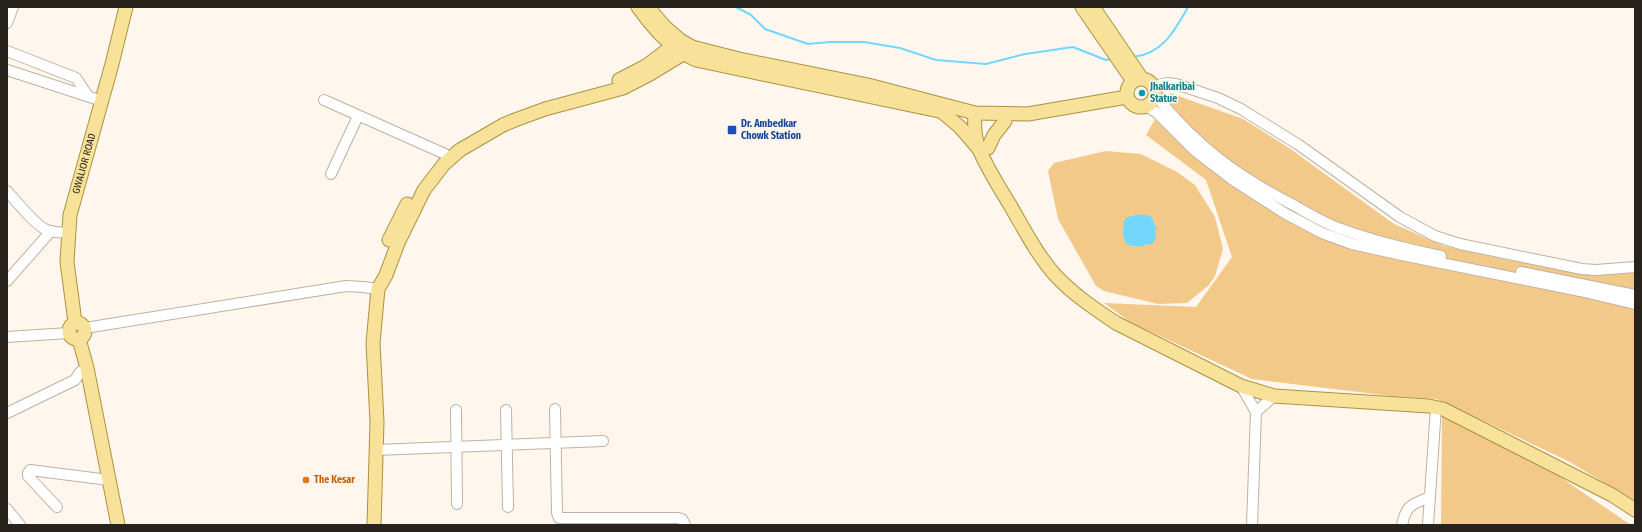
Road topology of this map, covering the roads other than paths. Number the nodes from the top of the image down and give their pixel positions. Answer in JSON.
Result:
{"nodes":[{"id":1,"x":13,"y":7,"type":"edge"},
{"id":2,"x":126,"y":7,"type":"edge"},
{"id":3,"x":638,"y":7,"type":"edge"},
{"id":4,"x":648,"y":7,"type":"edge"},
{"id":5,"x":1082,"y":7,"type":"edge"},
{"id":6,"x":1093,"y":7,"type":"edge"},
{"id":7,"x":7,"y":23,"type":"edge"},
{"id":8,"x":654,"y":27,"type":"junction"},
{"id":9,"x":676,"y":43,"type":"junction"},
{"id":10,"x":1116,"y":49,"type":"junction"},
{"id":11,"x":7,"y":51,"type":"edge"},
{"id":12,"x":688,"y":51,"type":"junction"},
{"id":13,"x":653,"y":61,"type":"junction"},
{"id":14,"x":702,"y":61,"type":"junction"},
{"id":15,"x":7,"y":70,"type":"edge"},
{"id":16,"x":650,"y":74,"type":"junction"},
{"id":17,"x":1146,"y":85,"type":"junction"},
{"id":18,"x":88,"y":96,"type":"junction"},
{"id":19,"x":1128,"y":97,"type":"junction"},
{"id":20,"x":324,"y":100,"type":"dead end"},
{"id":21,"x":102,"y":101,"type":"junction"},
{"id":22,"x":1146,"y":106,"type":"junction"},
{"id":23,"x":942,"y":112,"type":"junction"},
{"id":24,"x":1028,"y":114,"type":"junction"},
{"id":25,"x":358,"y":116,"type":"junction"},
{"id":26,"x":979,"y":117,"type":"junction"},
{"id":27,"x":1005,"y":121,"type":"junction"},
{"id":28,"x":983,"y":148,"type":"junction"},
{"id":29,"x":445,"y":154,"type":"junction"},
{"id":30,"x":331,"y":174,"type":"dead end"},
{"id":31,"x":7,"y":191,"type":"edge"},
{"id":32,"x":51,"y":231,"type":"junction"},
{"id":33,"x":69,"y":233,"type":"junction"},
{"id":34,"x":1635,"y":267,"type":"edge"},
{"id":35,"x":7,"y":281,"type":"edge"},
{"id":36,"x":379,"y":286,"type":"junction"},
{"id":37,"x":1635,"y":295,"type":"edge"},
{"id":38,"x":1635,"y":304,"type":"edge"},
{"id":39,"x":77,"y":330,"type":"junction"},
{"id":40,"x":7,"y":338,"type":"edge"},
{"id":41,"x":87,"y":368,"type":"junction"},
{"id":42,"x":1241,"y":386,"type":"junction"},
{"id":43,"x":1274,"y":396,"type":"junction"},
{"id":44,"x":1436,"y":407,"type":"junction"},
{"id":45,"x":555,"y":409,"type":"dead end"},
{"id":46,"x":456,"y":410,"type":"dead end"},
{"id":47,"x":506,"y":410,"type":"dead end"},
{"id":48,"x":7,"y":412,"type":"edge"},
{"id":49,"x":1256,"y":412,"type":"junction"},
{"id":50,"x":603,"y":441,"type":"dead end"},
{"id":51,"x":555,"y":443,"type":"junction"},
{"id":52,"x":507,"y":445,"type":"junction"},
{"id":53,"x":456,"y":447,"type":"junction"},
{"id":54,"x":376,"y":450,"type":"junction"},
{"id":55,"x":109,"y":480,"type":"junction"},
{"id":56,"x":1430,"y":497,"type":"junction"},
{"id":57,"x":457,"y":504,"type":"dead end"},
{"id":58,"x":57,"y":507,"type":"dead end"},
{"id":59,"x":508,"y":507,"type":"dead end"},
{"id":60,"x":7,"y":509,"type":"edge"},
{"id":61,"x":1635,"y":510,"type":"edge"},
{"id":62,"x":20,"y":525,"type":"edge"},
{"id":63,"x":118,"y":525,"type":"edge"},
{"id":64,"x":374,"y":525,"type":"edge"},
{"id":65,"x":685,"y":525,"type":"edge"},
{"id":66,"x":1252,"y":525,"type":"edge"},
{"id":67,"x":1402,"y":525,"type":"edge"},
{"id":68,"x":1428,"y":525,"type":"edge"}],
"edges":[{"from":1,"to":7,"type":"street"},
{"from":2,"to":21,"type":"main road","name":"GWALIOR ROAD"},
{"from":3,"to":8,"type":"main road"},
{"from":4,"to":9,"type":"main road"},
{"from":5,"to":10,"type":"main road"},
{"from":6,"to":10,"type":"main road"},
{"from":8,"to":9,"type":"main road"},
{"from":8,"to":13,"type":"main road"},
{"from":9,"to":12,"type":"main road"},
{"from":9,"to":13,"type":"main road"},
{"from":10,"to":17,"type":"main road"},
{"from":11,"to":18,"type":"street"},
{"from":12,"to":14,"type":"main road"},
{"from":12,"to":16,"type":"main road"},
{"from":12,"to":26,"type":"main road"},
{"from":13,"to":29,"type":"main road"},
{"from":14,"to":16,"type":"main road"},
{"from":14,"to":23,"type":"main road"},
{"from":15,"to":18,"type":"street"},
{"from":16,"to":36,"type":"main road"},
{"from":17,"to":19,"type":"main road"},
{"from":17,"to":22,"type":"main road"},
{"from":17,"to":34,"type":"street"},
{"from":17,"to":37,"type":"street"},
{"from":18,"to":21,"type":"street"},
{"from":19,"to":22,"type":"main road"},
{"from":19,"to":24,"type":"main road"},
{"from":20,"to":25,"type":"street"},
{"from":21,"to":33,"type":"main road","name":"GWALIOR ROAD"},
{"from":22,"to":38,"type":"street"},
{"from":23,"to":26,"type":"main road"},
{"from":23,"to":28,"type":"main road"},
{"from":24,"to":26,"type":"main road"},
{"from":24,"to":27,"type":"main road"},
{"from":25,"to":29,"type":"street"},
{"from":25,"to":30,"type":"street"},
{"from":26,"to":27,"type":"main road"},
{"from":26,"to":28,"type":"main road"},
{"from":27,"to":28,"type":"main road"},
{"from":28,"to":42,"type":"main road"},
{"from":29,"to":36,"type":"main road"},
{"from":31,"to":32,"type":"street"},
{"from":32,"to":33,"type":"street"},
{"from":32,"to":35,"type":"street"},
{"from":33,"to":39,"type":"main road","name":"GWALIOR ROAD"},
{"from":36,"to":39,"type":"street"},
{"from":36,"to":54,"type":"main road"},
{"from":39,"to":40,"type":"street"},
{"from":39,"to":41,"type":"main road","name":"GWALIOR ROAD"},
{"from":41,"to":48,"type":"street"},
{"from":41,"to":55,"type":"main road","name":"GWALIOR ROAD"},
{"from":42,"to":43,"type":"main road"},
{"from":42,"to":49,"type":"street"},
{"from":43,"to":44,"type":"main road"},
{"from":43,"to":49,"type":"street"},
{"from":44,"to":56,"type":"street"},
{"from":44,"to":61,"type":"main road"},
{"from":45,"to":51,"type":"street"},
{"from":46,"to":53,"type":"street"},
{"from":47,"to":52,"type":"street"},
{"from":49,"to":66,"type":"street"},
{"from":50,"to":51,"type":"street"},
{"from":51,"to":52,"type":"street"},
{"from":51,"to":65,"type":"street"},
{"from":52,"to":53,"type":"street"},
{"from":52,"to":59,"type":"street"},
{"from":53,"to":54,"type":"street"},
{"from":53,"to":57,"type":"street"},
{"from":54,"to":64,"type":"main road"},
{"from":55,"to":58,"type":"street"},
{"from":55,"to":63,"type":"main road","name":"GWALIOR ROAD"},
{"from":56,"to":67,"type":"street"},
{"from":56,"to":68,"type":"street"},
{"from":60,"to":62,"type":"street"}]}
